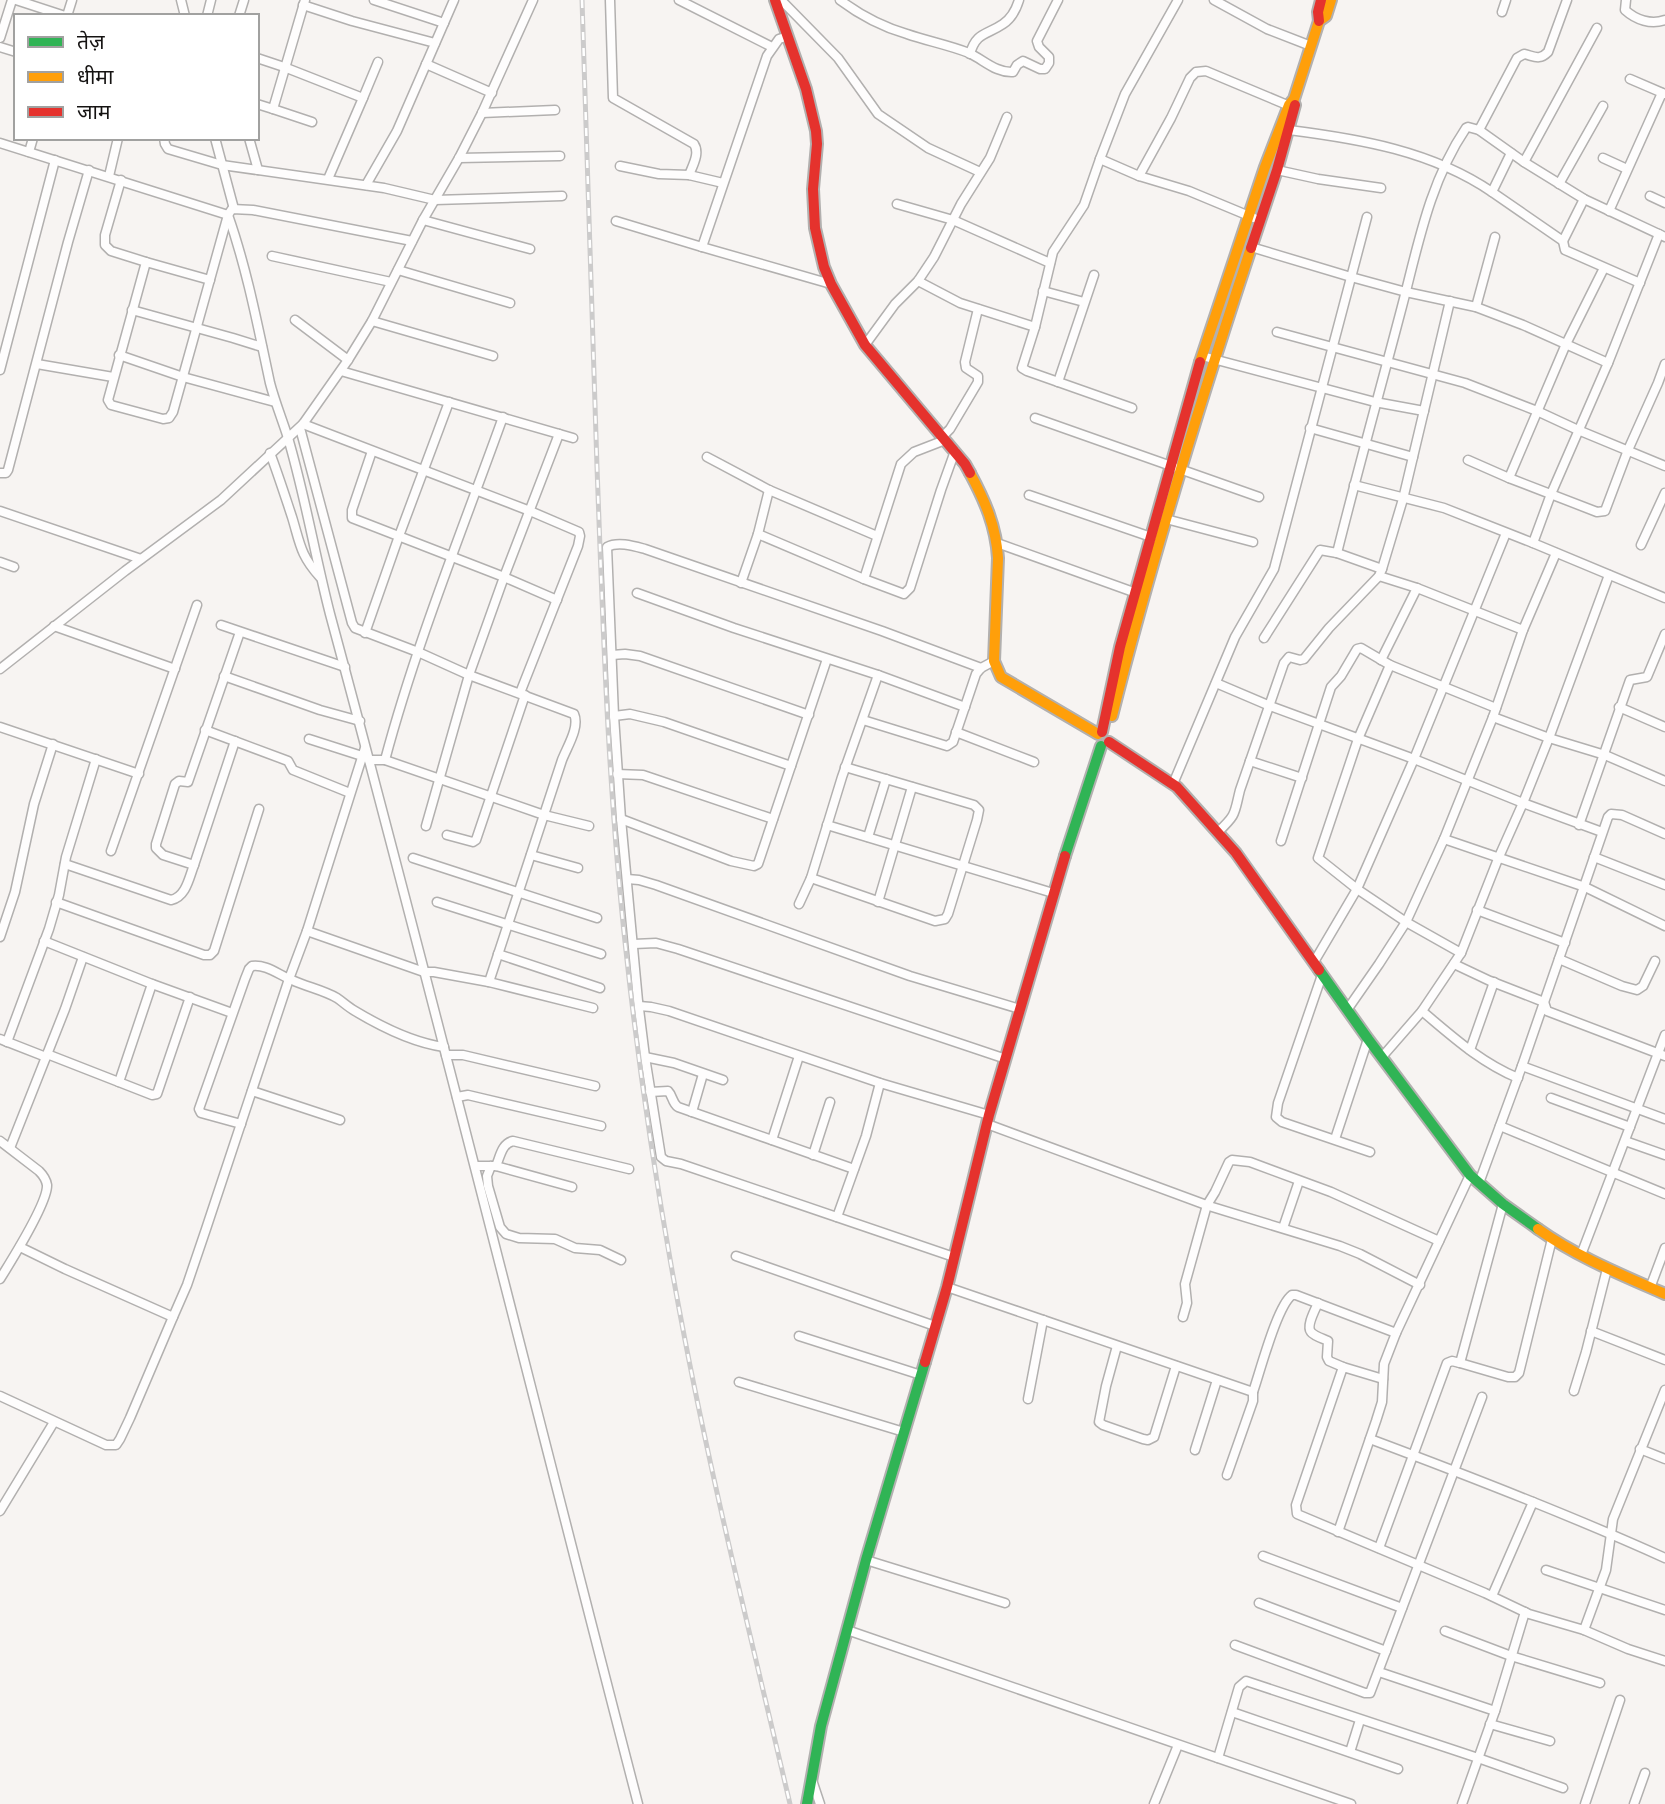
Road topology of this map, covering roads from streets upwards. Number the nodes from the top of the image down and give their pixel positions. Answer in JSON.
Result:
{"nodes":[{"id":1,"x":14,"y":0,"type":"edge"},
{"id":2,"x":374,"y":0,"type":"edge"},
{"id":3,"x":454,"y":0,"type":"edge"},
{"id":4,"x":533,"y":0,"type":"edge"},
{"id":5,"x":610,"y":0,"type":"edge"},
{"id":6,"x":679,"y":0,"type":"edge"},
{"id":7,"x":775,"y":0,"type":"edge"},
{"id":8,"x":781,"y":0,"type":"edge"},
{"id":9,"x":840,"y":0,"type":"edge"},
{"id":10,"x":1019,"y":0,"type":"edge"},
{"id":11,"x":1058,"y":0,"type":"edge"},
{"id":12,"x":1178,"y":0,"type":"edge"},
{"id":13,"x":1214,"y":0,"type":"edge"},
{"id":14,"x":1321,"y":0,"type":"edge"},
{"id":15,"x":1331,"y":0,"type":"edge"},
{"id":16,"x":1506,"y":0,"type":"edge"},
{"id":17,"x":1567,"y":0,"type":"edge"},
{"id":18,"x":1626,"y":0,"type":"edge"},
{"id":19,"x":304,"y":3,"type":"edge"},
{"id":20,"x":1502,"y":12,"type":"dead end"},
{"id":21,"x":60,"y":14,"type":"edge"},
{"id":22,"x":1665,"y":20,"type":"edge"},
{"id":23,"x":1320,"y":22,"type":"junction"},
{"id":24,"x":444,"y":23,"type":"junction"},
{"id":25,"x":1597,"y":27,"type":"dead end"},
{"id":26,"x":788,"y":36,"type":"junction"},
{"id":27,"x":0,"y":38,"type":"edge"},
{"id":28,"x":435,"y":43,"type":"junction"},
{"id":29,"x":1311,"y":46,"type":"junction"},
{"id":30,"x":772,"y":47,"type":"junction"},
{"id":31,"x":970,"y":54,"type":"junction"},
{"id":32,"x":259,"y":59,"type":"edge"},
{"id":33,"x":378,"y":62,"type":"dead end"},
{"id":34,"x":426,"y":64,"type":"junction"},
{"id":35,"x":284,"y":67,"type":"junction"},
{"id":36,"x":1630,"y":79,"type":"dead end"},
{"id":37,"x":492,"y":93,"type":"junction"},
{"id":38,"x":1664,"y":94,"type":"edge"},
{"id":39,"x":363,"y":98,"type":"junction"},
{"id":40,"x":1292,"y":104,"type":"junction"},
{"id":41,"x":259,"y":105,"type":"edge"},
{"id":42,"x":1603,"y":106,"type":"dead end"},
{"id":43,"x":273,"y":109,"type":"junction"},
{"id":44,"x":555,"y":110,"type":"dead end"},
{"id":45,"x":482,"y":113,"type":"junction"},
{"id":46,"x":1007,"y":117,"type":"dead end"},
{"id":47,"x":312,"y":122,"type":"dead end"},
{"id":48,"x":1289,"y":130,"type":"junction"},
{"id":49,"x":1479,"y":130,"type":"junction"},
{"id":50,"x":32,"y":140,"type":"edge"},
{"id":51,"x":117,"y":140,"type":"edge"},
{"id":52,"x":164,"y":140,"type":"edge"},
{"id":53,"x":216,"y":140,"type":"edge"},
{"id":54,"x":250,"y":140,"type":"edge"},
{"id":55,"x":0,"y":143,"type":"edge"},
{"id":56,"x":29,"y":152,"type":"junction"},
{"id":57,"x":1511,"y":153,"type":"junction"},
{"id":58,"x":560,"y":156,"type":"dead end"},
{"id":59,"x":459,"y":158,"type":"junction"},
{"id":60,"x":1603,"y":158,"type":"dead end"},
{"id":61,"x":1100,"y":159,"type":"junction"},
{"id":62,"x":55,"y":160,"type":"junction"},
{"id":63,"x":1524,"y":162,"type":"junction"},
{"id":64,"x":222,"y":165,"type":"junction"},
{"id":65,"x":620,"y":166,"type":"dead end"},
{"id":66,"x":1444,"y":166,"type":"junction"},
{"id":67,"x":1627,"y":169,"type":"junction"},
{"id":68,"x":89,"y":170,"type":"junction"},
{"id":69,"x":258,"y":170,"type":"junction"},
{"id":70,"x":1277,"y":170,"type":"junction"},
{"id":71,"x":980,"y":172,"type":"junction"},
{"id":72,"x":689,"y":175,"type":"junction"},
{"id":73,"x":108,"y":176,"type":"junction"},
{"id":74,"x":1139,"y":176,"type":"junction"},
{"id":75,"x":328,"y":179,"type":"junction"},
{"id":76,"x":121,"y":180,"type":"junction"},
{"id":77,"x":723,"y":183,"type":"junction"},
{"id":78,"x":1559,"y":184,"type":"junction"},
{"id":79,"x":366,"y":186,"type":"junction"},
{"id":80,"x":1381,"y":188,"type":"dead end"},
{"id":81,"x":1492,"y":192,"type":"junction"},
{"id":82,"x":562,"y":196,"type":"dead end"},
{"id":83,"x":1650,"y":196,"type":"dead end"},
{"id":84,"x":1584,"y":199,"type":"junction"},
{"id":85,"x":435,"y":200,"type":"junction"},
{"id":86,"x":1665,"y":203,"type":"edge"},
{"id":87,"x":897,"y":204,"type":"dead end"},
{"id":88,"x":1609,"y":211,"type":"junction"},
{"id":89,"x":231,"y":212,"type":"junction"},
{"id":90,"x":1367,"y":217,"type":"dead end"},
{"id":91,"x":1254,"y":218,"type":"junction"},
{"id":92,"x":423,"y":220,"type":"junction"},
{"id":93,"x":953,"y":220,"type":"junction"},
{"id":94,"x":616,"y":221,"type":"dead end"},
{"id":95,"x":1662,"y":235,"type":"edge"},
{"id":96,"x":1495,"y":237,"type":"dead end"},
{"id":97,"x":1563,"y":241,"type":"junction"},
{"id":98,"x":412,"y":242,"type":"junction"},
{"id":99,"x":702,"y":247,"type":"junction"},
{"id":100,"x":1251,"y":247,"type":"junction"},
{"id":101,"x":530,"y":249,"type":"dead end"},
{"id":102,"x":272,"y":256,"type":"dead end"},
{"id":103,"x":146,"y":262,"type":"junction"},
{"id":104,"x":1050,"y":263,"type":"junction"},
{"id":105,"x":1604,"y":268,"type":"junction"},
{"id":106,"x":398,"y":270,"type":"junction"},
{"id":107,"x":1094,"y":275,"type":"dead end"},
{"id":108,"x":1351,"y":278,"type":"junction"},
{"id":109,"x":210,"y":280,"type":"junction"},
{"id":110,"x":918,"y":281,"type":"junction"},
{"id":111,"x":391,"y":282,"type":"junction"},
{"id":112,"x":1640,"y":283,"type":"junction"},
{"id":113,"x":831,"y":284,"type":"junction"},
{"id":114,"x":1044,"y":291,"type":"junction"},
{"id":115,"x":1406,"y":292,"type":"junction"},
{"id":116,"x":1450,"y":301,"type":"junction"},
{"id":117,"x":1084,"y":302,"type":"junction"},
{"id":118,"x":510,"y":303,"type":"dead end"},
{"id":119,"x":1476,"y":307,"type":"junction"},
{"id":120,"x":978,"y":309,"type":"junction"},
{"id":121,"x":132,"y":310,"type":"junction"},
{"id":122,"x":295,"y":320,"type":"dead end"},
{"id":123,"x":372,"y":321,"type":"junction"},
{"id":124,"x":1035,"y":327,"type":"junction"},
{"id":125,"x":196,"y":328,"type":"junction"},
{"id":126,"x":1277,"y":332,"type":"dead end"},
{"id":127,"x":1566,"y":344,"type":"junction"},
{"id":128,"x":865,"y":345,"type":"junction"},
{"id":129,"x":262,"y":347,"type":"junction"},
{"id":130,"x":1332,"y":347,"type":"junction"},
{"id":131,"x":119,"y":355,"type":"junction"},
{"id":132,"x":493,"y":356,"type":"dead end"},
{"id":133,"x":1202,"y":356,"type":"junction"},
{"id":134,"x":348,"y":360,"type":"junction"},
{"id":135,"x":1214,"y":360,"type":"junction"},
{"id":136,"x":1387,"y":362,"type":"junction"},
{"id":137,"x":1608,"y":363,"type":"junction"},
{"id":138,"x":37,"y":364,"type":"junction"},
{"id":139,"x":1665,"y":364,"type":"edge"},
{"id":140,"x":0,"y":370,"type":"edge"},
{"id":141,"x":341,"y":371,"type":"junction"},
{"id":142,"x":1433,"y":375,"type":"junction"},
{"id":143,"x":113,"y":377,"type":"junction"},
{"id":144,"x":183,"y":377,"type":"junction"},
{"id":145,"x":1058,"y":382,"type":"junction"},
{"id":146,"x":1321,"y":387,"type":"junction"},
{"id":147,"x":275,"y":402,"type":"junction"},
{"id":148,"x":449,"y":402,"type":"junction"},
{"id":149,"x":1375,"y":402,"type":"junction"},
{"id":150,"x":1132,"y":408,"type":"dead end"},
{"id":151,"x":1424,"y":411,"type":"junction"},
{"id":152,"x":1537,"y":411,"type":"junction"},
{"id":153,"x":503,"y":417,"type":"junction"},
{"id":154,"x":1035,"y":418,"type":"dead end"},
{"id":155,"x":1310,"y":428,"type":"junction"},
{"id":156,"x":1578,"y":430,"type":"junction"},
{"id":157,"x":295,"y":431,"type":"junction"},
{"id":158,"x":559,"y":434,"type":"junction"},
{"id":159,"x":573,"y":438,"type":"dead end"},
{"id":160,"x":944,"y":439,"type":"junction"},
{"id":161,"x":1184,"y":440,"type":"junction"},
{"id":162,"x":1364,"y":444,"type":"junction"},
{"id":163,"x":1628,"y":450,"type":"junction"},
{"id":164,"x":372,"y":451,"type":"junction"},
{"id":165,"x":955,"y":451,"type":"junction"},
{"id":166,"x":271,"y":453,"type":"junction"},
{"id":167,"x":707,"y":457,"type":"dead end"},
{"id":168,"x":1413,"y":457,"type":"junction"},
{"id":169,"x":1468,"y":460,"type":"dead end"},
{"id":170,"x":1176,"y":466,"type":"junction"},
{"id":171,"x":1665,"y":466,"type":"edge"},
{"id":172,"x":423,"y":470,"type":"junction"},
{"id":173,"x":0,"y":473,"type":"edge"},
{"id":174,"x":1509,"y":478,"type":"junction"},
{"id":175,"x":1354,"y":485,"type":"junction"},
{"id":176,"x":476,"y":490,"type":"junction"},
{"id":177,"x":769,"y":490,"type":"junction"},
{"id":178,"x":1551,"y":494,"type":"junction"},
{"id":179,"x":1665,"y":494,"type":"edge"},
{"id":180,"x":1029,"y":495,"type":"dead end"},
{"id":181,"x":1259,"y":496,"type":"dead end"},
{"id":182,"x":1403,"y":499,"type":"junction"},
{"id":183,"x":0,"y":511,"type":"edge"},
{"id":184,"x":530,"y":511,"type":"junction"},
{"id":185,"x":1166,"y":519,"type":"junction"},
{"id":186,"x":1506,"y":533,"type":"junction"},
{"id":187,"x":758,"y":534,"type":"junction"},
{"id":188,"x":399,"y":536,"type":"junction"},
{"id":189,"x":877,"y":536,"type":"junction"},
{"id":190,"x":1156,"y":538,"type":"junction"},
{"id":191,"x":1253,"y":542,"type":"dead end"},
{"id":192,"x":997,"y":543,"type":"junction"},
{"id":193,"x":1533,"y":543,"type":"junction"},
{"id":194,"x":1641,"y":545,"type":"dead end"},
{"id":195,"x":1337,"y":553,"type":"junction"},
{"id":196,"x":1556,"y":553,"type":"junction"},
{"id":197,"x":452,"y":557,"type":"junction"},
{"id":198,"x":141,"y":559,"type":"junction"},
{"id":199,"x":0,"y":562,"type":"edge"},
{"id":200,"x":14,"y":567,"type":"dead end"},
{"id":201,"x":1381,"y":572,"type":"junction"},
{"id":202,"x":1609,"y":575,"type":"junction"},
{"id":203,"x":504,"y":577,"type":"junction"},
{"id":204,"x":322,"y":579,"type":"junction"},
{"id":205,"x":864,"y":579,"type":"junction"},
{"id":206,"x":741,"y":583,"type":"junction"},
{"id":207,"x":1417,"y":588,"type":"junction"},
{"id":208,"x":637,"y":593,"type":"dead end"},
{"id":209,"x":1140,"y":594,"type":"junction"},
{"id":210,"x":1665,"y":598,"type":"edge"},
{"id":211,"x":557,"y":600,"type":"junction"},
{"id":212,"x":197,"y":605,"type":"dead end"},
{"id":213,"x":1475,"y":610,"type":"junction"},
{"id":214,"x":220,"y":625,"type":"dead end"},
{"id":215,"x":54,"y":626,"type":"junction"},
{"id":216,"x":1523,"y":630,"type":"junction"},
{"id":217,"x":240,"y":632,"type":"junction"},
{"id":218,"x":365,"y":633,"type":"junction"},
{"id":219,"x":1665,"y":634,"type":"edge"},
{"id":220,"x":1264,"y":638,"type":"dead end"},
{"id":221,"x":418,"y":652,"type":"junction"},
{"id":222,"x":612,"y":655,"type":"junction"},
{"id":223,"x":827,"y":659,"type":"junction"},
{"id":224,"x":1381,"y":660,"type":"junction"},
{"id":225,"x":994,"y":662,"type":"junction"},
{"id":226,"x":1390,"y":665,"type":"junction"},
{"id":227,"x":345,"y":667,"type":"junction"},
{"id":228,"x":175,"y":668,"type":"junction"},
{"id":229,"x":981,"y":668,"type":"junction"},
{"id":230,"x":0,"y":669,"type":"edge"},
{"id":231,"x":469,"y":675,"type":"junction"},
{"id":232,"x":878,"y":675,"type":"junction"},
{"id":233,"x":224,"y":676,"type":"junction"},
{"id":234,"x":1216,"y":683,"type":"junction"},
{"id":235,"x":1442,"y":688,"type":"junction"},
{"id":236,"x":522,"y":694,"type":"junction"},
{"id":237,"x":1270,"y":706,"type":"junction"},
{"id":238,"x":965,"y":707,"type":"junction"},
{"id":239,"x":1619,"y":707,"type":"junction"},
{"id":240,"x":1494,"y":712,"type":"junction"},
{"id":241,"x":809,"y":715,"type":"junction"},
{"id":242,"x":614,"y":716,"type":"junction"},
{"id":243,"x":863,"y":720,"type":"junction"},
{"id":244,"x":360,"y":721,"type":"junction"},
{"id":245,"x":1319,"y":725,"type":"junction"},
{"id":246,"x":0,"y":727,"type":"edge"},
{"id":247,"x":1665,"y":727,"type":"edge"},
{"id":248,"x":205,"y":730,"type":"junction"},
{"id":249,"x":956,"y":732,"type":"junction"},
{"id":250,"x":1104,"y":737,"type":"junction"},
{"id":251,"x":1549,"y":738,"type":"junction"},
{"id":252,"x":309,"y":739,"type":"dead end"},
{"id":253,"x":1358,"y":739,"type":"junction"},
{"id":254,"x":235,"y":741,"type":"junction"},
{"id":255,"x":53,"y":744,"type":"junction"},
{"id":256,"x":1605,"y":755,"type":"junction"},
{"id":257,"x":96,"y":759,"type":"junction"},
{"id":258,"x":374,"y":759,"type":"junction"},
{"id":259,"x":1414,"y":759,"type":"junction"},
{"id":260,"x":1250,"y":761,"type":"junction"},
{"id":261,"x":1034,"y":762,"type":"dead end"},
{"id":262,"x":791,"y":765,"type":"junction"},
{"id":263,"x":845,"y":768,"type":"junction"},
{"id":264,"x":139,"y":774,"type":"junction"},
{"id":265,"x":617,"y":774,"type":"junction"},
{"id":266,"x":439,"y":778,"type":"junction"},
{"id":267,"x":1302,"y":778,"type":"junction"},
{"id":268,"x":886,"y":779,"type":"junction"},
{"id":269,"x":1468,"y":781,"type":"junction"},
{"id":270,"x":1665,"y":781,"type":"edge"},
{"id":271,"x":1173,"y":784,"type":"junction"},
{"id":272,"x":912,"y":787,"type":"junction"},
{"id":273,"x":350,"y":793,"type":"junction"},
{"id":274,"x":490,"y":796,"type":"junction"},
{"id":275,"x":1523,"y":803,"type":"junction"},
{"id":276,"x":260,"y":809,"type":"dead end"},
{"id":277,"x":544,"y":815,"type":"junction"},
{"id":278,"x":621,"y":819,"type":"junction"},
{"id":279,"x":773,"y":820,"type":"junction"},
{"id":280,"x":827,"y":825,"type":"junction"},
{"id":281,"x":1579,"y":825,"type":"junction"},
{"id":282,"x":426,"y":826,"type":"dead end"},
{"id":283,"x":589,"y":826,"type":"dead end"},
{"id":284,"x":1218,"y":832,"type":"junction"},
{"id":285,"x":1602,"y":832,"type":"junction"},
{"id":286,"x":1665,"y":834,"type":"edge"},
{"id":287,"x":447,"y":835,"type":"dead end"},
{"id":288,"x":868,"y":837,"type":"junction"},
{"id":289,"x":1444,"y":839,"type":"junction"},
{"id":290,"x":1280,"y":841,"type":"dead end"},
{"id":291,"x":894,"y":845,"type":"junction"},
{"id":292,"x":111,"y":851,"type":"dead end"},
{"id":293,"x":531,"y":855,"type":"junction"},
{"id":294,"x":1594,"y":857,"type":"junction"},
{"id":295,"x":413,"y":858,"type":"dead end"},
{"id":296,"x":1498,"y":859,"type":"junction"},
{"id":297,"x":65,"y":864,"type":"junction"},
{"id":298,"x":194,"y":865,"type":"junction"},
{"id":299,"x":963,"y":866,"type":"junction"},
{"id":300,"x":578,"y":868,"type":"dead end"},
{"id":301,"x":811,"y":878,"type":"junction"},
{"id":302,"x":627,"y":880,"type":"junction"},
{"id":303,"x":1665,"y":885,"type":"edge"},
{"id":304,"x":1585,"y":887,"type":"junction"},
{"id":305,"x":1357,"y":889,"type":"junction"},
{"id":306,"x":517,"y":893,"type":"junction"},
{"id":307,"x":1053,"y":893,"type":"junction"},
{"id":308,"x":56,"y":902,"type":"junction"},
{"id":309,"x":437,"y":902,"type":"dead end"},
{"id":310,"x":878,"y":902,"type":"junction"},
{"id":311,"x":799,"y":904,"type":"dead end"},
{"id":312,"x":1477,"y":910,"type":"junction"},
{"id":313,"x":597,"y":918,"type":"dead end"},
{"id":314,"x":1406,"y":922,"type":"junction"},
{"id":315,"x":507,"y":925,"type":"junction"},
{"id":316,"x":1665,"y":926,"type":"edge"},
{"id":317,"x":307,"y":931,"type":"junction"},
{"id":318,"x":0,"y":937,"type":"edge"},
{"id":319,"x":44,"y":941,"type":"junction"},
{"id":320,"x":1565,"y":943,"type":"junction"},
{"id":321,"x":634,"y":944,"type":"junction"},
{"id":322,"x":1461,"y":953,"type":"junction"},
{"id":323,"x":498,"y":954,"type":"junction"},
{"id":324,"x":601,"y":954,"type":"dead end"},
{"id":325,"x":83,"y":957,"type":"junction"},
{"id":326,"x":1559,"y":959,"type":"junction"},
{"id":327,"x":1655,"y":961,"type":"dead end"},
{"id":328,"x":1314,"y":962,"type":"junction"},
{"id":329,"x":1454,"y":964,"type":"junction"},
{"id":330,"x":429,"y":972,"type":"junction"},
{"id":331,"x":1322,"y":975,"type":"junction"},
{"id":332,"x":289,"y":979,"type":"junction"},
{"id":333,"x":489,"y":982,"type":"junction"},
{"id":334,"x":1494,"y":982,"type":"junction"},
{"id":335,"x":152,"y":984,"type":"junction"},
{"id":336,"x":600,"y":988,"type":"dead end"},
{"id":337,"x":190,"y":998,"type":"junction"},
{"id":338,"x":1544,"y":1002,"type":"junction"},
{"id":339,"x":639,"y":1006,"type":"junction"},
{"id":340,"x":593,"y":1008,"type":"dead end"},
{"id":341,"x":1020,"y":1009,"type":"junction"},
{"id":342,"x":1347,"y":1010,"type":"junction"},
{"id":343,"x":1422,"y":1011,"type":"junction"},
{"id":344,"x":232,"y":1013,"type":"junction"},
{"id":345,"x":1665,"y":1035,"type":"edge"},
{"id":346,"x":1368,"y":1039,"type":"junction"},
{"id":347,"x":4,"y":1041,"type":"edge"},
{"id":348,"x":1470,"y":1051,"type":"junction"},
{"id":349,"x":449,"y":1053,"type":"junction"},
{"id":350,"x":1661,"y":1055,"type":"edge"},
{"id":351,"x":47,"y":1056,"type":"junction"},
{"id":352,"x":799,"y":1056,"type":"junction"},
{"id":353,"x":645,"y":1057,"type":"junction"},
{"id":354,"x":1382,"y":1057,"type":"junction"},
{"id":355,"x":1006,"y":1059,"type":"junction"},
{"id":356,"x":1522,"y":1066,"type":"junction"},
{"id":357,"x":704,"y":1074,"type":"junction"},
{"id":358,"x":1518,"y":1078,"type":"junction"},
{"id":359,"x":723,"y":1080,"type":"dead end"},
{"id":360,"x":119,"y":1082,"type":"junction"},
{"id":361,"x":880,"y":1083,"type":"junction"},
{"id":362,"x":594,"y":1086,"type":"dead end"},
{"id":363,"x":252,"y":1091,"type":"junction"},
{"id":364,"x":650,"y":1092,"type":"junction"},
{"id":365,"x":461,"y":1096,"type":"junction"},
{"id":366,"x":1551,"y":1098,"type":"dead end"},
{"id":367,"x":830,"y":1102,"type":"dead end"},
{"id":368,"x":1637,"y":1108,"type":"junction"},
{"id":369,"x":692,"y":1112,"type":"junction"},
{"id":370,"x":988,"y":1119,"type":"junction"},
{"id":371,"x":1665,"y":1119,"type":"edge"},
{"id":372,"x":340,"y":1120,"type":"dead end"},
{"id":373,"x":241,"y":1124,"type":"junction"},
{"id":374,"x":601,"y":1126,"type":"dead end"},
{"id":375,"x":1500,"y":1126,"type":"junction"},
{"id":376,"x":1630,"y":1127,"type":"junction"},
{"id":377,"x":1335,"y":1139,"type":"junction"},
{"id":378,"x":772,"y":1140,"type":"junction"},
{"id":379,"x":1625,"y":1141,"type":"junction"},
{"id":380,"x":0,"y":1142,"type":"edge"},
{"id":381,"x":10,"y":1148,"type":"junction"},
{"id":382,"x":1370,"y":1152,"type":"dead end"},
{"id":383,"x":813,"y":1154,"type":"junction"},
{"id":384,"x":1665,"y":1155,"type":"edge"},
{"id":385,"x":485,"y":1166,"type":"junction"},
{"id":386,"x":629,"y":1169,"type":"dead end"},
{"id":387,"x":854,"y":1169,"type":"junction"},
{"id":388,"x":1612,"y":1173,"type":"junction"},
{"id":389,"x":1474,"y":1179,"type":"junction"},
{"id":390,"x":1299,"y":1181,"type":"junction"},
{"id":391,"x":572,"y":1187,"type":"dead end"},
{"id":392,"x":1665,"y":1194,"type":"edge"},
{"id":393,"x":1503,"y":1204,"type":"junction"},
{"id":394,"x":1207,"y":1205,"type":"junction"},
{"id":395,"x":837,"y":1217,"type":"junction"},
{"id":396,"x":1283,"y":1228,"type":"junction"},
{"id":397,"x":1552,"y":1240,"type":"junction"},
{"id":398,"x":1439,"y":1241,"type":"junction"},
{"id":399,"x":20,"y":1247,"type":"junction"},
{"id":400,"x":1665,"y":1248,"type":"edge"},
{"id":401,"x":1581,"y":1255,"type":"junction"},
{"id":402,"x":736,"y":1256,"type":"dead end"},
{"id":403,"x":954,"y":1257,"type":"junction"},
{"id":404,"x":621,"y":1259,"type":"dead end"},
{"id":405,"x":1608,"y":1269,"type":"junction"},
{"id":406,"x":0,"y":1279,"type":"edge"},
{"id":407,"x":1420,"y":1285,"type":"junction"},
{"id":408,"x":947,"y":1287,"type":"junction"},
{"id":409,"x":1650,"y":1288,"type":"junction"},
{"id":410,"x":1665,"y":1294,"type":"edge"},
{"id":411,"x":1318,"y":1303,"type":"junction"},
{"id":412,"x":173,"y":1317,"type":"junction"},
{"id":413,"x":1184,"y":1317,"type":"dead end"},
{"id":414,"x":1043,"y":1321,"type":"junction"},
{"id":415,"x":935,"y":1326,"type":"junction"},
{"id":416,"x":1591,"y":1331,"type":"junction"},
{"id":417,"x":1396,"y":1333,"type":"junction"},
{"id":418,"x":799,"y":1336,"type":"dead end"},
{"id":419,"x":1117,"y":1346,"type":"junction"},
{"id":420,"x":1665,"y":1360,"type":"edge"},
{"id":421,"x":1460,"y":1363,"type":"junction"},
{"id":422,"x":1176,"y":1366,"type":"junction"},
{"id":423,"x":1343,"y":1367,"type":"junction"},
{"id":424,"x":921,"y":1375,"type":"junction"},
{"id":425,"x":1383,"y":1379,"type":"junction"},
{"id":426,"x":1217,"y":1380,"type":"junction"},
{"id":427,"x":739,"y":1382,"type":"dead end"},
{"id":428,"x":1665,"y":1390,"type":"edge"},
{"id":429,"x":1574,"y":1391,"type":"dead end"},
{"id":430,"x":1253,"y":1392,"type":"junction"},
{"id":431,"x":0,"y":1396,"type":"edge"},
{"id":432,"x":1482,"y":1397,"type":"dead end"},
{"id":433,"x":1028,"y":1399,"type":"dead end"},
{"id":434,"x":1662,"y":1404,"type":"edge"},
{"id":435,"x":54,"y":1422,"type":"junction"},
{"id":436,"x":904,"y":1432,"type":"junction"},
{"id":437,"x":1370,"y":1439,"type":"junction"},
{"id":438,"x":1640,"y":1449,"type":"junction"},
{"id":439,"x":1195,"y":1450,"type":"dead end"},
{"id":440,"x":1414,"y":1455,"type":"junction"},
{"id":441,"x":1665,"y":1459,"type":"edge"},
{"id":442,"x":1454,"y":1470,"type":"junction"},
{"id":443,"x":1227,"y":1475,"type":"dead end"},
{"id":444,"x":1533,"y":1502,"type":"junction"},
{"id":445,"x":0,"y":1511,"type":"edge"},
{"id":446,"x":1338,"y":1532,"type":"junction"},
{"id":447,"x":1610,"y":1533,"type":"junction"},
{"id":448,"x":1379,"y":1548,"type":"junction"},
{"id":449,"x":1263,"y":1556,"type":"dead end"},
{"id":450,"x":1665,"y":1558,"type":"edge"},
{"id":451,"x":866,"y":1560,"type":"junction"},
{"id":452,"x":1418,"y":1565,"type":"junction"},
{"id":453,"x":1546,"y":1570,"type":"dead end"},
{"id":454,"x":1599,"y":1589,"type":"junction"},
{"id":455,"x":1492,"y":1596,"type":"junction"},
{"id":456,"x":1005,"y":1603,"type":"dead end"},
{"id":457,"x":1259,"y":1603,"type":"dead end"},
{"id":458,"x":1402,"y":1608,"type":"junction"},
{"id":459,"x":1665,"y":1610,"type":"edge"},
{"id":460,"x":1525,"y":1612,"type":"junction"},
{"id":461,"x":847,"y":1630,"type":"junction"},
{"id":462,"x":1584,"y":1630,"type":"junction"},
{"id":463,"x":1445,"y":1631,"type":"dead end"},
{"id":464,"x":1235,"y":1645,"type":"dead end"},
{"id":465,"x":1387,"y":1651,"type":"junction"},
{"id":466,"x":1511,"y":1656,"type":"junction"},
{"id":467,"x":1665,"y":1661,"type":"edge"},
{"id":468,"x":1379,"y":1672,"type":"junction"},
{"id":469,"x":1600,"y":1683,"type":"dead end"},
{"id":470,"x":1620,"y":1700,"type":"dead end"},
{"id":471,"x":1495,"y":1711,"type":"junction"},
{"id":472,"x":1232,"y":1712,"type":"junction"},
{"id":473,"x":1360,"y":1720,"type":"junction"},
{"id":474,"x":1490,"y":1724,"type":"junction"},
{"id":475,"x":1550,"y":1741,"type":"dead end"},
{"id":476,"x":1178,"y":1745,"type":"junction"},
{"id":477,"x":1350,"y":1752,"type":"junction"},
{"id":478,"x":1218,"y":1758,"type":"junction"},
{"id":479,"x":1478,"y":1758,"type":"junction"},
{"id":480,"x":1398,"y":1769,"type":"dead end"},
{"id":481,"x":1645,"y":1773,"type":"dead end"},
{"id":482,"x":812,"y":1780,"type":"junction"},
{"id":483,"x":1563,"y":1788,"type":"dead end"},
{"id":484,"x":638,"y":1804,"type":"edge"},
{"id":485,"x":807,"y":1804,"type":"edge"},
{"id":486,"x":820,"y":1804,"type":"edge"},
{"id":487,"x":1154,"y":1804,"type":"edge"},
{"id":488,"x":1350,"y":1804,"type":"edge"},
{"id":489,"x":1462,"y":1804,"type":"edge"},
{"id":490,"x":1585,"y":1804,"type":"edge"},
{"id":491,"x":1634,"y":1804,"type":"edge"}],
"edges":[{"from":1,"to":21,"type":"street"},
{"from":1,"to":27,"type":"street"},
{"from":2,"to":24,"type":"street"},
{"from":3,"to":24,"type":"street"},
{"from":4,"to":37,"type":"street"},
{"from":5,"to":72,"type":"street"},
{"from":6,"to":30,"type":"street"},
{"from":7,"to":26,"type":"street"},
{"from":8,"to":71,"type":"street"},
{"from":9,"to":31,"type":"street"},
{"from":10,"to":31,"type":"street"},
{"from":11,"to":31,"type":"street"},
{"from":12,"to":61,"type":"street"},
{"from":13,"to":29,"type":"street"},
{"from":14,"to":23,"type":"street"},
{"from":15,"to":23,"type":"street"},
{"from":16,"to":20,"type":"street"},
{"from":17,"to":49,"type":"street"},
{"from":18,"to":22,"type":"street"},
{"from":19,"to":28,"type":"street"},
{"from":19,"to":35,"type":"street"},
{"from":23,"to":29,"type":"street"},
{"from":24,"to":28,"type":"street"},
{"from":25,"to":63,"type":"street"},
{"from":26,"to":30,"type":"street"},
{"from":26,"to":113,"type":"street"},
{"from":28,"to":34,"type":"street"},
{"from":29,"to":40,"type":"street"},
{"from":30,"to":77,"type":"street"},
{"from":32,"to":35,"type":"street"},
{"from":33,"to":39,"type":"street"},
{"from":34,"to":37,"type":"street"},
{"from":34,"to":79,"type":"street"},
{"from":35,"to":39,"type":"street"},
{"from":35,"to":43,"type":"street"},
{"from":36,"to":38,"type":"street"},
{"from":37,"to":45,"type":"street"},
{"from":38,"to":67,"type":"street"},
{"from":39,"to":75,"type":"street"},
{"from":40,"to":48,"type":"street"},
{"from":40,"to":74,"type":"street"},
{"from":40,"to":91,"type":"street"},
{"from":41,"to":43,"type":"street"},
{"from":42,"to":78,"type":"street"},
{"from":43,"to":47,"type":"street"},
{"from":44,"to":45,"type":"street"},
{"from":45,"to":59,"type":"street"},
{"from":46,"to":71,"type":"street"},
{"from":48,"to":66,"type":"street"},
{"from":48,"to":70,"type":"street"},
{"from":49,"to":57,"type":"street"},
{"from":49,"to":66,"type":"street"},
{"from":50,"to":56,"type":"street"},
{"from":51,"to":73,"type":"street"},
{"from":52,"to":64,"type":"street"},
{"from":53,"to":64,"type":"street"},
{"from":54,"to":69,"type":"street"},
{"from":55,"to":56,"type":"street"},
{"from":56,"to":62,"type":"street"},
{"from":57,"to":63,"type":"street"},
{"from":57,"to":81,"type":"street"},
{"from":58,"to":59,"type":"street"},
{"from":59,"to":85,"type":"street"},
{"from":60,"to":67,"type":"street"},
{"from":61,"to":74,"type":"street"},
{"from":61,"to":104,"type":"street"},
{"from":62,"to":68,"type":"street"},
{"from":62,"to":140,"type":"street"},
{"from":63,"to":78,"type":"street"},
{"from":64,"to":69,"type":"street"},
{"from":64,"to":89,"type":"street"},
{"from":65,"to":72,"type":"street"},
{"from":66,"to":81,"type":"street"},
{"from":66,"to":115,"type":"street"},
{"from":67,"to":88,"type":"street"},
{"from":68,"to":73,"type":"street"},
{"from":68,"to":138,"type":"street"},
{"from":69,"to":75,"type":"street"},
{"from":70,"to":80,"type":"street"},
{"from":70,"to":91,"type":"street"},
{"from":71,"to":93,"type":"street"},
{"from":72,"to":77,"type":"street"},
{"from":73,"to":76,"type":"street"},
{"from":74,"to":91,"type":"street"},
{"from":75,"to":79,"type":"street"},
{"from":76,"to":89,"type":"street"},
{"from":76,"to":103,"type":"street"},
{"from":77,"to":99,"type":"street"},
{"from":78,"to":84,"type":"street"},
{"from":79,"to":85,"type":"street"},
{"from":81,"to":97,"type":"street"},
{"from":82,"to":85,"type":"street"},
{"from":83,"to":86,"type":"street"},
{"from":84,"to":88,"type":"street"},
{"from":84,"to":97,"type":"street"},
{"from":85,"to":92,"type":"street"},
{"from":87,"to":93,"type":"street"},
{"from":88,"to":95,"type":"street"},
{"from":89,"to":98,"type":"street"},
{"from":89,"to":109,"type":"street"},
{"from":89,"to":129,"type":"street"},
{"from":90,"to":108,"type":"street"},
{"from":91,"to":100,"type":"street"},
{"from":91,"to":133,"type":"street"},
{"from":92,"to":98,"type":"street"},
{"from":92,"to":101,"type":"street"},
{"from":93,"to":104,"type":"street"},
{"from":93,"to":110,"type":"street"},
{"from":94,"to":99,"type":"street"},
{"from":95,"to":112,"type":"street"},
{"from":96,"to":119,"type":"street"},
{"from":97,"to":105,"type":"street"},
{"from":98,"to":106,"type":"street"},
{"from":99,"to":113,"type":"street"},
{"from":100,"to":108,"type":"street"},
{"from":100,"to":135,"type":"street"},
{"from":102,"to":111,"type":"street"},
{"from":103,"to":109,"type":"street"},
{"from":103,"to":121,"type":"street"},
{"from":104,"to":114,"type":"street"},
{"from":105,"to":112,"type":"street"},
{"from":105,"to":127,"type":"street"},
{"from":106,"to":111,"type":"street"},
{"from":106,"to":118,"type":"street"},
{"from":107,"to":117,"type":"street"},
{"from":108,"to":115,"type":"street"},
{"from":108,"to":130,"type":"street"},
{"from":109,"to":125,"type":"street"},
{"from":110,"to":120,"type":"street"},
{"from":110,"to":128,"type":"street"},
{"from":111,"to":123,"type":"street"},
{"from":112,"to":137,"type":"street"},
{"from":113,"to":128,"type":"street"},
{"from":114,"to":117,"type":"street"},
{"from":114,"to":124,"type":"street"},
{"from":115,"to":116,"type":"street"},
{"from":115,"to":136,"type":"street"},
{"from":116,"to":119,"type":"street"},
{"from":116,"to":142,"type":"street"},
{"from":117,"to":145,"type":"street"},
{"from":119,"to":127,"type":"street"},
{"from":120,"to":124,"type":"street"},
{"from":120,"to":160,"type":"street"},
{"from":121,"to":125,"type":"street"},
{"from":121,"to":131,"type":"street"},
{"from":122,"to":134,"type":"street"},
{"from":123,"to":132,"type":"street"},
{"from":123,"to":134,"type":"street"},
{"from":124,"to":145,"type":"street"},
{"from":125,"to":129,"type":"street"},
{"from":125,"to":144,"type":"street"},
{"from":126,"to":130,"type":"street"},
{"from":127,"to":137,"type":"street"},
{"from":127,"to":152,"type":"street"},
{"from":128,"to":160,"type":"street"},
{"from":129,"to":147,"type":"street"},
{"from":130,"to":136,"type":"street"},
{"from":130,"to":146,"type":"street"},
{"from":131,"to":143,"type":"street"},
{"from":131,"to":144,"type":"street"},
{"from":133,"to":135,"type":"street"},
{"from":133,"to":161,"type":"street"},
{"from":134,"to":141,"type":"street"},
{"from":135,"to":146,"type":"street"},
{"from":135,"to":161,"type":"street"},
{"from":136,"to":142,"type":"street"},
{"from":136,"to":149,"type":"street"},
{"from":137,"to":156,"type":"street"},
{"from":138,"to":143,"type":"street"},
{"from":138,"to":173,"type":"street"},
{"from":139,"to":163,"type":"street"},
{"from":141,"to":148,"type":"street"},
{"from":141,"to":157,"type":"street"},
{"from":142,"to":151,"type":"street"},
{"from":142,"to":152,"type":"street"},
{"from":143,"to":144,"type":"street"},
{"from":144,"to":147,"type":"street"},
{"from":145,"to":150,"type":"street"},
{"from":146,"to":149,"type":"street"},
{"from":146,"to":155,"type":"street"},
{"from":147,"to":157,"type":"street"},
{"from":148,"to":153,"type":"street"},
{"from":148,"to":172,"type":"street"},
{"from":149,"to":151,"type":"street"},
{"from":149,"to":162,"type":"street"},
{"from":151,"to":168,"type":"street"},
{"from":152,"to":156,"type":"street"},
{"from":152,"to":174,"type":"street"},
{"from":153,"to":158,"type":"street"},
{"from":153,"to":176,"type":"street"},
{"from":154,"to":170,"type":"street"},
{"from":155,"to":162,"type":"street"},
{"from":155,"to":234,"type":"street"},
{"from":156,"to":163,"type":"street"},
{"from":156,"to":178,"type":"street"},
{"from":157,"to":164,"type":"street"},
{"from":157,"to":166,"type":"street"},
{"from":157,"to":204,"type":"street"},
{"from":157,"to":218,"type":"street"},
{"from":158,"to":159,"type":"street"},
{"from":158,"to":184,"type":"street"},
{"from":160,"to":165,"type":"street"},
{"from":160,"to":189,"type":"street"},
{"from":161,"to":170,"type":"street"},
{"from":162,"to":168,"type":"street"},
{"from":162,"to":175,"type":"street"},
{"from":163,"to":171,"type":"street"},
{"from":163,"to":178,"type":"street"},
{"from":164,"to":172,"type":"street"},
{"from":164,"to":188,"type":"street"},
{"from":165,"to":192,"type":"street"},
{"from":165,"to":205,"type":"street"},
{"from":166,"to":198,"type":"street"},
{"from":166,"to":204,"type":"street"},
{"from":167,"to":177,"type":"street"},
{"from":168,"to":182,"type":"street"},
{"from":169,"to":174,"type":"street"},
{"from":170,"to":181,"type":"street"},
{"from":170,"to":185,"type":"street"},
{"from":170,"to":190,"type":"street"},
{"from":172,"to":176,"type":"street"},
{"from":172,"to":188,"type":"street"},
{"from":174,"to":178,"type":"street"},
{"from":175,"to":182,"type":"street"},
{"from":175,"to":195,"type":"street"},
{"from":176,"to":184,"type":"street"},
{"from":176,"to":197,"type":"street"},
{"from":177,"to":187,"type":"street"},
{"from":177,"to":189,"type":"street"},
{"from":178,"to":193,"type":"street"},
{"from":179,"to":194,"type":"street"},
{"from":180,"to":190,"type":"street"},
{"from":182,"to":186,"type":"street"},
{"from":182,"to":201,"type":"street"},
{"from":183,"to":198,"type":"street"},
{"from":184,"to":203,"type":"street"},
{"from":184,"to":211,"type":"street"},
{"from":185,"to":190,"type":"street"},
{"from":185,"to":191,"type":"street"},
{"from":186,"to":193,"type":"street"},
{"from":186,"to":213,"type":"street"},
{"from":187,"to":205,"type":"street"},
{"from":187,"to":206,"type":"street"},
{"from":188,"to":197,"type":"street"},
{"from":188,"to":218,"type":"street"},
{"from":189,"to":205,"type":"street"},
{"from":190,"to":209,"type":"street"},
{"from":192,"to":209,"type":"street"},
{"from":192,"to":225,"type":"street"},
{"from":193,"to":196,"type":"street"},
{"from":195,"to":201,"type":"street"},
{"from":195,"to":220,"type":"street"},
{"from":196,"to":202,"type":"street"},
{"from":196,"to":216,"type":"street"},
{"from":197,"to":203,"type":"street"},
{"from":197,"to":221,"type":"street"},
{"from":198,"to":215,"type":"street"},
{"from":199,"to":200,"type":"street"},
{"from":201,"to":207,"type":"street"},
{"from":201,"to":237,"type":"street"},
{"from":202,"to":210,"type":"street"},
{"from":202,"to":251,"type":"street"},
{"from":203,"to":211,"type":"street"},
{"from":203,"to":231,"type":"street"},
{"from":204,"to":227,"type":"street"},
{"from":206,"to":222,"type":"street"},
{"from":206,"to":229,"type":"street"},
{"from":207,"to":213,"type":"street"},
{"from":207,"to":224,"type":"street"},
{"from":208,"to":223,"type":"street"},
{"from":209,"to":250,"type":"street"},
{"from":211,"to":236,"type":"street"},
{"from":212,"to":228,"type":"street"},
{"from":213,"to":216,"type":"street"},
{"from":213,"to":235,"type":"street"},
{"from":214,"to":217,"type":"street"},
{"from":215,"to":228,"type":"street"},
{"from":215,"to":230,"type":"street"},
{"from":216,"to":240,"type":"street"},
{"from":217,"to":227,"type":"street"},
{"from":217,"to":233,"type":"street"},
{"from":218,"to":221,"type":"street"},
{"from":219,"to":239,"type":"street"},
{"from":221,"to":231,"type":"street"},
{"from":221,"to":258,"type":"street"},
{"from":222,"to":241,"type":"street"},
{"from":222,"to":242,"type":"street"},
{"from":223,"to":232,"type":"street"},
{"from":223,"to":241,"type":"street"},
{"from":224,"to":226,"type":"street"},
{"from":224,"to":245,"type":"street"},
{"from":225,"to":229,"type":"street"},
{"from":225,"to":250,"type":"street"},
{"from":226,"to":235,"type":"street"},
{"from":226,"to":253,"type":"street"},
{"from":227,"to":244,"type":"street"},
{"from":228,"to":264,"type":"street"},
{"from":229,"to":238,"type":"street"},
{"from":231,"to":236,"type":"street"},
{"from":231,"to":266,"type":"street"},
{"from":232,"to":238,"type":"street"},
{"from":232,"to":243,"type":"street"},
{"from":233,"to":244,"type":"street"},
{"from":233,"to":248,"type":"street"},
{"from":234,"to":237,"type":"street"},
{"from":234,"to":271,"type":"street"},
{"from":235,"to":240,"type":"street"},
{"from":235,"to":259,"type":"street"},
{"from":236,"to":274,"type":"street"},
{"from":236,"to":277,"type":"street"},
{"from":237,"to":245,"type":"street"},
{"from":237,"to":260,"type":"street"},
{"from":238,"to":249,"type":"street"},
{"from":239,"to":247,"type":"street"},
{"from":239,"to":256,"type":"street"},
{"from":240,"to":251,"type":"street"},
{"from":240,"to":269,"type":"street"},
{"from":241,"to":262,"type":"street"},
{"from":242,"to":262,"type":"street"},
{"from":242,"to":265,"type":"street"},
{"from":243,"to":249,"type":"street"},
{"from":243,"to":263,"type":"street"},
{"from":244,"to":258,"type":"street"},
{"from":245,"to":253,"type":"street"},
{"from":245,"to":267,"type":"street"},
{"from":246,"to":255,"type":"street"},
{"from":248,"to":254,"type":"street"},
{"from":248,"to":298,"type":"street"},
{"from":249,"to":261,"type":"street"},
{"from":250,"to":271,"type":"street"},
{"from":250,"to":307,"type":"street"},
{"from":251,"to":256,"type":"street"},
{"from":251,"to":275,"type":"street"},
{"from":252,"to":258,"type":"street"},
{"from":253,"to":259,"type":"street"},
{"from":253,"to":305,"type":"street"},
{"from":254,"to":273,"type":"street"},
{"from":254,"to":298,"type":"street"},
{"from":255,"to":257,"type":"street"},
{"from":255,"to":318,"type":"street"},
{"from":256,"to":270,"type":"street"},
{"from":256,"to":281,"type":"street"},
{"from":257,"to":264,"type":"street"},
{"from":257,"to":297,"type":"street"},
{"from":258,"to":266,"type":"street"},
{"from":258,"to":273,"type":"street"},
{"from":258,"to":330,"type":"street"},
{"from":259,"to":269,"type":"street"},
{"from":259,"to":305,"type":"street"},
{"from":260,"to":267,"type":"street"},
{"from":260,"to":284,"type":"street"},
{"from":262,"to":279,"type":"street"},
{"from":263,"to":268,"type":"street"},
{"from":263,"to":280,"type":"street"},
{"from":264,"to":292,"type":"street"},
{"from":265,"to":278,"type":"street"},
{"from":265,"to":279,"type":"street"},
{"from":266,"to":274,"type":"street"},
{"from":266,"to":282,"type":"street"},
{"from":267,"to":290,"type":"street"},
{"from":268,"to":272,"type":"street"},
{"from":268,"to":288,"type":"street"},
{"from":269,"to":275,"type":"street"},
{"from":269,"to":289,"type":"street"},
{"from":271,"to":284,"type":"street"},
{"from":272,"to":291,"type":"street"},
{"from":272,"to":299,"type":"street"},
{"from":273,"to":317,"type":"street"},
{"from":274,"to":277,"type":"street"},
{"from":274,"to":287,"type":"street"},
{"from":275,"to":281,"type":"street"},
{"from":275,"to":296,"type":"street"},
{"from":276,"to":308,"type":"street"},
{"from":277,"to":283,"type":"street"},
{"from":277,"to":293,"type":"street"},
{"from":278,"to":279,"type":"street"},
{"from":278,"to":302,"type":"street"},
{"from":280,"to":288,"type":"street"},
{"from":280,"to":301,"type":"street"},
{"from":281,"to":285,"type":"street"},
{"from":284,"to":328,"type":"street"},
{"from":285,"to":286,"type":"street"},
{"from":285,"to":294,"type":"street"},
{"from":288,"to":291,"type":"street"},
{"from":289,"to":296,"type":"street"},
{"from":289,"to":314,"type":"street"},
{"from":291,"to":299,"type":"street"},
{"from":291,"to":310,"type":"street"},
{"from":293,"to":300,"type":"street"},
{"from":293,"to":306,"type":"street"},
{"from":294,"to":303,"type":"street"},
{"from":294,"to":304,"type":"street"},
{"from":295,"to":306,"type":"street"},
{"from":296,"to":304,"type":"street"},
{"from":296,"to":312,"type":"street"},
{"from":297,"to":298,"type":"street"},
{"from":297,"to":308,"type":"street"},
{"from":299,"to":307,"type":"street"},
{"from":299,"to":310,"type":"street"},
{"from":301,"to":310,"type":"street"},
{"from":301,"to":311,"type":"street"},
{"from":302,"to":321,"type":"street"},
{"from":302,"to":341,"type":"street"},
{"from":304,"to":316,"type":"street"},
{"from":304,"to":320,"type":"street"},
{"from":305,"to":314,"type":"street"},
{"from":305,"to":328,"type":"street"},
{"from":306,"to":313,"type":"street"},
{"from":306,"to":315,"type":"street"},
{"from":307,"to":341,"type":"street"},
{"from":308,"to":319,"type":"street"},
{"from":309,"to":315,"type":"street"},
{"from":312,"to":320,"type":"street"},
{"from":312,"to":322,"type":"street"},
{"from":314,"to":322,"type":"street"},
{"from":314,"to":342,"type":"street"},
{"from":315,"to":323,"type":"street"},
{"from":315,"to":324,"type":"street"},
{"from":317,"to":330,"type":"street"},
{"from":317,"to":332,"type":"street"},
{"from":319,"to":325,"type":"street"},
{"from":319,"to":347,"type":"street"},
{"from":320,"to":326,"type":"street"},
{"from":321,"to":339,"type":"street"},
{"from":321,"to":355,"type":"street"},
{"from":322,"to":329,"type":"street"},
{"from":323,"to":333,"type":"street"},
{"from":323,"to":336,"type":"street"},
{"from":325,"to":335,"type":"street"},
{"from":325,"to":351,"type":"street"},
{"from":326,"to":327,"type":"street"},
{"from":326,"to":338,"type":"street"},
{"from":328,"to":331,"type":"street"},
{"from":329,"to":334,"type":"street"},
{"from":329,"to":343,"type":"street"},
{"from":330,"to":333,"type":"street"},
{"from":330,"to":349,"type":"street"},
{"from":331,"to":342,"type":"street"},
{"from":331,"to":377,"type":"street"},
{"from":332,"to":344,"type":"street"},
{"from":332,"to":349,"type":"street"},
{"from":332,"to":363,"type":"street"},
{"from":333,"to":340,"type":"street"},
{"from":334,"to":338,"type":"street"},
{"from":334,"to":348,"type":"street"},
{"from":335,"to":337,"type":"street"},
{"from":335,"to":360,"type":"street"},
{"from":337,"to":344,"type":"street"},
{"from":337,"to":360,"type":"street"},
{"from":338,"to":350,"type":"street"},
{"from":338,"to":356,"type":"street"},
{"from":339,"to":352,"type":"street"},
{"from":339,"to":353,"type":"street"},
{"from":341,"to":355,"type":"street"},
{"from":342,"to":346,"type":"street"},
{"from":343,"to":348,"type":"street"},
{"from":343,"to":354,"type":"street"},
{"from":344,"to":373,"type":"street"},
{"from":345,"to":350,"type":"street"},
{"from":346,"to":354,"type":"street"},
{"from":346,"to":377,"type":"street"},
{"from":347,"to":351,"type":"street"},
{"from":348,"to":358,"type":"street"},
{"from":349,"to":362,"type":"street"},
{"from":349,"to":365,"type":"street"},
{"from":350,"to":368,"type":"street"},
{"from":351,"to":360,"type":"street"},
{"from":351,"to":381,"type":"street"},
{"from":352,"to":361,"type":"street"},
{"from":352,"to":378,"type":"street"},
{"from":353,"to":357,"type":"street"},
{"from":353,"to":364,"type":"street"},
{"from":354,"to":389,"type":"street"},
{"from":355,"to":370,"type":"street"},
{"from":356,"to":358,"type":"street"},
{"from":356,"to":368,"type":"street"},
{"from":357,"to":359,"type":"street"},
{"from":357,"to":369,"type":"street"},
{"from":358,"to":375,"type":"street"},
{"from":361,"to":370,"type":"street"},
{"from":361,"to":387,"type":"street"},
{"from":363,"to":372,"type":"street"},
{"from":363,"to":373,"type":"street"},
{"from":364,"to":369,"type":"street"},
{"from":364,"to":395,"type":"street"},
{"from":365,"to":374,"type":"street"},
{"from":365,"to":385,"type":"street"},
{"from":366,"to":376,"type":"street"},
{"from":367,"to":383,"type":"street"},
{"from":368,"to":371,"type":"street"},
{"from":368,"to":376,"type":"street"},
{"from":369,"to":378,"type":"street"},
{"from":370,"to":394,"type":"street"},
{"from":370,"to":403,"type":"street"},
{"from":373,"to":412,"type":"street"},
{"from":375,"to":388,"type":"street"},
{"from":375,"to":389,"type":"street"},
{"from":376,"to":379,"type":"street"},
{"from":377,"to":382,"type":"street"},
{"from":378,"to":383,"type":"street"},
{"from":379,"to":384,"type":"street"},
{"from":379,"to":388,"type":"street"},
{"from":380,"to":381,"type":"street"},
{"from":381,"to":399,"type":"street"},
{"from":383,"to":387,"type":"street"},
{"from":385,"to":386,"type":"street"},
{"from":385,"to":391,"type":"street"},
{"from":385,"to":404,"type":"street"},
{"from":385,"to":484,"type":"street"},
{"from":387,"to":395,"type":"street"},
{"from":388,"to":392,"type":"street"},
{"from":388,"to":401,"type":"street"},
{"from":389,"to":393,"type":"street"},
{"from":389,"to":398,"type":"street"},
{"from":390,"to":394,"type":"street"},
{"from":390,"to":396,"type":"street"},
{"from":390,"to":398,"type":"street"},
{"from":393,"to":397,"type":"street"},
{"from":393,"to":421,"type":"street"},
{"from":394,"to":396,"type":"street"},
{"from":394,"to":413,"type":"street"},
{"from":395,"to":403,"type":"street"},
{"from":396,"to":407,"type":"street"},
{"from":397,"to":401,"type":"street"},
{"from":397,"to":421,"type":"street"},
{"from":398,"to":407,"type":"street"},
{"from":399,"to":406,"type":"street"},
{"from":399,"to":412,"type":"street"},
{"from":400,"to":409,"type":"street"},
{"from":401,"to":405,"type":"street"},
{"from":402,"to":415,"type":"street"},
{"from":403,"to":408,"type":"street"},
{"from":405,"to":409,"type":"street"},
{"from":405,"to":416,"type":"street"},
{"from":407,"to":417,"type":"street"},
{"from":408,"to":414,"type":"street"},
{"from":408,"to":415,"type":"street"},
{"from":409,"to":410,"type":"street"},
{"from":411,"to":417,"type":"street"},
{"from":411,"to":423,"type":"street"},
{"from":411,"to":430,"type":"street"},
{"from":412,"to":435,"type":"street"},
{"from":414,"to":419,"type":"street"},
{"from":414,"to":433,"type":"street"},
{"from":415,"to":424,"type":"street"},
{"from":416,"to":420,"type":"street"},
{"from":416,"to":429,"type":"street"},
{"from":417,"to":425,"type":"street"},
{"from":418,"to":424,"type":"street"},
{"from":419,"to":422,"type":"street"},
{"from":419,"to":422,"type":"street"},
{"from":421,"to":440,"type":"street"},
{"from":422,"to":426,"type":"street"},
{"from":423,"to":425,"type":"street"},
{"from":423,"to":446,"type":"street"},
{"from":424,"to":436,"type":"street"},
{"from":425,"to":437,"type":"street"},
{"from":426,"to":430,"type":"street"},
{"from":426,"to":439,"type":"street"},
{"from":427,"to":436,"type":"street"},
{"from":428,"to":434,"type":"street"},
{"from":430,"to":443,"type":"street"},
{"from":431,"to":435,"type":"street"},
{"from":432,"to":442,"type":"street"},
{"from":434,"to":438,"type":"street"},
{"from":435,"to":445,"type":"street"},
{"from":436,"to":451,"type":"street"},
{"from":437,"to":440,"type":"street"},
{"from":437,"to":446,"type":"street"},
{"from":438,"to":441,"type":"street"},
{"from":438,"to":447,"type":"street"},
{"from":440,"to":442,"type":"street"},
{"from":440,"to":448,"type":"street"},
{"from":442,"to":444,"type":"street"},
{"from":442,"to":452,"type":"street"},
{"from":444,"to":447,"type":"street"},
{"from":444,"to":455,"type":"street"},
{"from":446,"to":448,"type":"street"},
{"from":447,"to":450,"type":"street"},
{"from":447,"to":454,"type":"street"},
{"from":448,"to":452,"type":"street"},
{"from":449,"to":458,"type":"street"},
{"from":451,"to":456,"type":"street"},
{"from":451,"to":461,"type":"street"},
{"from":452,"to":455,"type":"street"},
{"from":452,"to":458,"type":"street"},
{"from":453,"to":454,"type":"street"},
{"from":454,"to":459,"type":"street"},
{"from":454,"to":462,"type":"street"},
{"from":455,"to":460,"type":"street"},
{"from":457,"to":465,"type":"street"},
{"from":458,"to":465,"type":"street"},
{"from":460,"to":462,"type":"street"},
{"from":460,"to":466,"type":"street"},
{"from":461,"to":476,"type":"street"},
{"from":461,"to":482,"type":"street"},
{"from":462,"to":467,"type":"street"},
{"from":463,"to":466,"type":"street"},
{"from":464,"to":468,"type":"street"},
{"from":465,"to":468,"type":"street"},
{"from":466,"to":469,"type":"street"},
{"from":466,"to":471,"type":"street"},
{"from":468,"to":471,"type":"street"},
{"from":470,"to":490,"type":"street"},
{"from":471,"to":474,"type":"street"},
{"from":472,"to":473,"type":"street"},
{"from":472,"to":477,"type":"street"},
{"from":472,"to":478,"type":"street"},
{"from":473,"to":477,"type":"street"},
{"from":473,"to":479,"type":"street"},
{"from":474,"to":475,"type":"street"},
{"from":474,"to":479,"type":"street"},
{"from":476,"to":478,"type":"street"},
{"from":476,"to":487,"type":"street"},
{"from":477,"to":480,"type":"street"},
{"from":478,"to":488,"type":"street"},
{"from":479,"to":483,"type":"street"},
{"from":479,"to":489,"type":"street"},
{"from":481,"to":491,"type":"street"},
{"from":482,"to":485,"type":"street"},
{"from":482,"to":486,"type":"street"}]}
